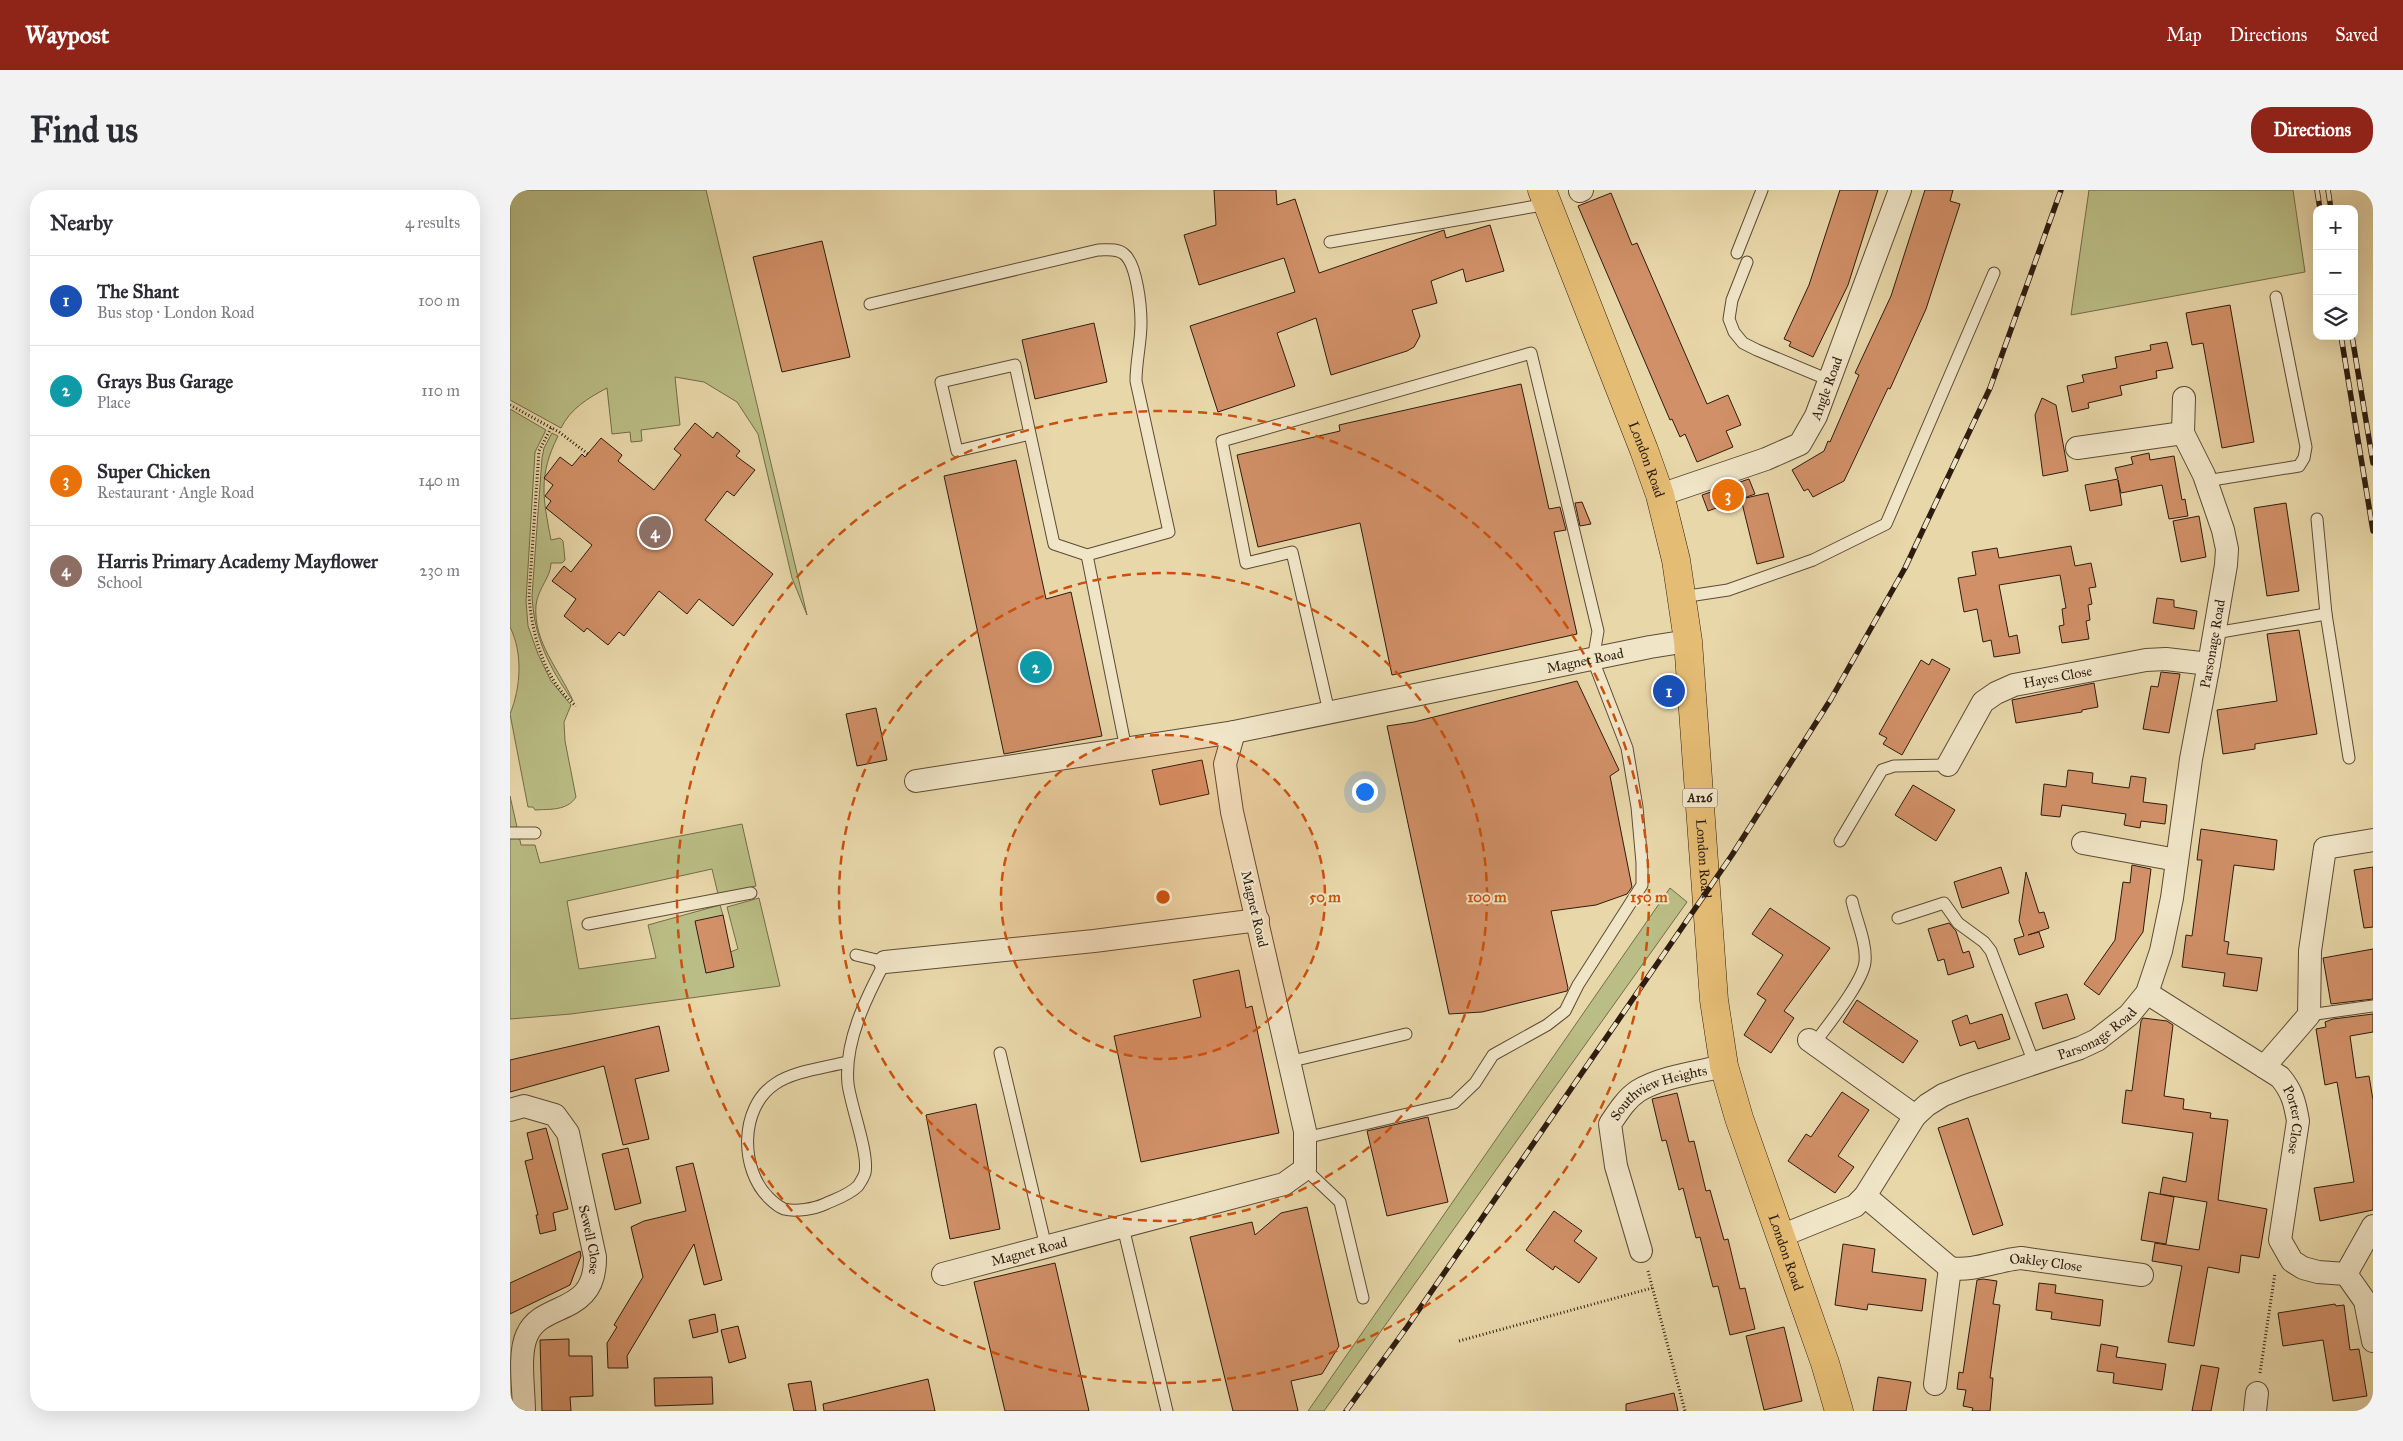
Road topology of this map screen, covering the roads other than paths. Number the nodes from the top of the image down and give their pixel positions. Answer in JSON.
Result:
{"nodes":[{"id":1,"x":1762,"y":190,"type":"edge"},
{"id":2,"x":1900,"y":190,"type":"edge"},
{"id":3,"x":1545,"y":197,"type":"edge"},
{"id":4,"x":1330,"y":242,"type":"dead end"},
{"id":5,"x":1737,"y":253,"type":"dead end"},
{"id":6,"x":1747,"y":262,"type":"dead end"},
{"id":7,"x":1994,"y":273,"type":"dead end"},
{"id":8,"x":2276,"y":297,"type":"dead end"},
{"id":9,"x":870,"y":304,"type":"dead end"},
{"id":10,"x":1829,"y":380,"type":"junction"},
{"id":11,"x":2184,"y":398,"type":"dead end"},
{"id":12,"x":2183,"y":433,"type":"junction"},
{"id":13,"x":1030,"y":434,"type":"junction"},
{"id":14,"x":2077,"y":448,"type":"dead end"},
{"id":15,"x":2206,"y":481,"type":"junction"},
{"id":16,"x":1660,"y":495,"type":"junction"},
{"id":17,"x":2317,"y":520,"type":"dead end"},
{"id":18,"x":1087,"y":555,"type":"junction"},
{"id":19,"x":1682,"y":597,"type":"junction"},
{"id":20,"x":2326,"y":614,"type":"junction"},
{"id":21,"x":2215,"y":633,"type":"junction"},
{"id":22,"x":1688,"y":641,"type":"junction"},
{"id":23,"x":1593,"y":660,"type":"junction"},
{"id":24,"x":2209,"y":664,"type":"junction"},
{"id":25,"x":1329,"y":712,"type":"junction"},
{"id":26,"x":1234,"y":732,"type":"junction"},
{"id":27,"x":1126,"y":749,"type":"junction"},
{"id":28,"x":2349,"y":758,"type":"dead end"},
{"id":29,"x":1948,"y":766,"type":"joint"},
{"id":30,"x":916,"y":781,"type":"dead end"},
{"id":31,"x":535,"y":832,"type":"dead end"},
{"id":32,"x":510,"y":833,"type":"edge"},
{"id":33,"x":2373,"y":840,"type":"edge"},
{"id":34,"x":1840,"y":841,"type":"dead end"},
{"id":35,"x":2083,"y":843,"type":"dead end"},
{"id":36,"x":2177,"y":860,"type":"junction"},
{"id":37,"x":751,"y":893,"type":"dead end"},
{"id":38,"x":1852,"y":901,"type":"dead end"},
{"id":39,"x":1898,"y":918,"type":"dead end"},
{"id":40,"x":1258,"y":920,"type":"junction"},
{"id":41,"x":588,"y":924,"type":"dead end"},
{"id":42,"x":856,"y":955,"type":"dead end"},
{"id":43,"x":885,"y":962,"type":"junction"},
{"id":44,"x":2147,"y":993,"type":"junction"},
{"id":45,"x":2373,"y":1006,"type":"edge"},
{"id":46,"x":2309,"y":1015,"type":"junction"},
{"id":47,"x":1406,"y":1034,"type":"dead end"},
{"id":48,"x":1811,"y":1042,"type":"joint"},
{"id":49,"x":1000,"y":1053,"type":"dead end"},
{"id":50,"x":847,"y":1062,"type":"junction"},
{"id":51,"x":1288,"y":1062,"type":"junction"},
{"id":52,"x":2034,"y":1063,"type":"junction"},
{"id":53,"x":1724,"y":1066,"type":"junction"},
{"id":54,"x":2264,"y":1067,"type":"junction"},
{"id":55,"x":510,"y":1110,"type":"edge"},
{"id":56,"x":1915,"y":1116,"type":"junction"},
{"id":57,"x":1305,"y":1138,"type":"junction"},
{"id":58,"x":1305,"y":1169,"type":"junction"},
{"id":59,"x":1865,"y":1196,"type":"junction"},
{"id":60,"x":1124,"y":1226,"type":"junction"},
{"id":61,"x":2373,"y":1226,"type":"edge"},
{"id":62,"x":1781,"y":1236,"type":"junction"},
{"id":63,"x":1046,"y":1247,"type":"junction"},
{"id":64,"x":1642,"y":1251,"type":"road end"},
{"id":65,"x":1950,"y":1268,"type":"junction"},
{"id":66,"x":943,"y":1274,"type":"dead end"},
{"id":67,"x":2346,"y":1274,"type":"junction"},
{"id":68,"x":2142,"y":1275,"type":"dead end"},
{"id":69,"x":1363,"y":1298,"type":"dead end"},
{"id":70,"x":2373,"y":1341,"type":"edge"},
{"id":71,"x":1935,"y":1384,"type":"dead end"},
{"id":72,"x":524,"y":1411,"type":"edge"},
{"id":73,"x":1167,"y":1411,"type":"edge"},
{"id":74,"x":1839,"y":1411,"type":"edge"}],
"edges":[{"from":1,"to":5,"type":"lane"},
{"from":2,"to":10,"type":"street","name":"Angle Road"},
{"from":3,"to":4,"type":"lane"},
{"from":3,"to":16,"type":"main road","name":"London Road","number":"A126"},
{"from":6,"to":10,"type":"lane"},
{"from":7,"to":19,"type":"lane"},
{"from":8,"to":15,"type":"lane"},
{"from":9,"to":18,"type":"lane"},
{"from":10,"to":16,"type":"street","name":"Angle Road"},
{"from":11,"to":12,"type":"street","name":"Parsonage Road"},
{"from":12,"to":14,"type":"street"},
{"from":12,"to":15,"type":"street","name":"Parsonage Road"},
{"from":13,"to":13,"type":"lane"},
{"from":13,"to":18,"type":"lane"},
{"from":15,"to":21,"type":"street","name":"Parsonage Road"},
{"from":16,"to":19,"type":"main road","name":"London Road","number":"A126"},
{"from":17,"to":20,"type":"lane"},
{"from":18,"to":27,"type":"lane"},
{"from":19,"to":22,"type":"main road","name":"London Road","number":"A126"},
{"from":20,"to":21,"type":"lane"},
{"from":20,"to":28,"type":"lane"},
{"from":21,"to":24,"type":"street","name":"Parsonage Road"},
{"from":22,"to":23,"type":"street","name":"Magnet Road"},
{"from":22,"to":53,"type":"main road","name":"London Road","number":"A126"},
{"from":23,"to":25,"type":"street","name":"Magnet Road"},
{"from":23,"to":25,"type":"lane"},
{"from":23,"to":57,"type":"lane"},
{"from":24,"to":29,"type":"street","name":"Hayes Close"},
{"from":24,"to":36,"type":"street","name":"Parsonage Road"},
{"from":25,"to":26,"type":"street","name":"Magnet Road"},
{"from":26,"to":27,"type":"street"},
{"from":26,"to":40,"type":"street","name":"Magnet Road"},
{"from":27,"to":30,"type":"street"},
{"from":29,"to":34,"type":"lane"},
{"from":31,"to":32,"type":"lane"},
{"from":33,"to":46,"type":"street"},
{"from":35,"to":36,"type":"street"},
{"from":36,"to":44,"type":"street","name":"Parsonage Road"},
{"from":37,"to":41,"type":"lane"},
{"from":38,"to":48,"type":"lane"},
{"from":39,"to":52,"type":"lane"},
{"from":40,"to":43,"type":"street"},
{"from":40,"to":51,"type":"street","name":"Magnet Road"},
{"from":42,"to":43,"type":"lane"},
{"from":43,"to":50,"type":"lane"},
{"from":44,"to":52,"type":"street","name":"Parsonage Road"},
{"from":44,"to":54,"type":"street","name":"Porter Close"},
{"from":45,"to":46,"type":"lane"},
{"from":46,"to":54,"type":"street"},
{"from":47,"to":51,"type":"lane"},
{"from":48,"to":56,"type":"street"},
{"from":49,"to":63,"type":"lane"},
{"from":50,"to":50,"type":"lane"},
{"from":51,"to":57,"type":"street","name":"Magnet Road"},
{"from":52,"to":56,"type":"street","name":"Parsonage Road"},
{"from":53,"to":62,"type":"main road","name":"London Road","number":"A126"},
{"from":53,"to":64,"type":"street","name":"Southview Heights"},
{"from":54,"to":67,"type":"street","name":"Porter Close"},
{"from":55,"to":72,"type":"street","name":"Sewell Close"},
{"from":56,"to":59,"type":"street","name":"Parsonage Road"},
{"from":57,"to":58,"type":"street","name":"Magnet Road"},
{"from":58,"to":60,"type":"street","name":"Magnet Road"},
{"from":58,"to":69,"type":"lane"},
{"from":59,"to":62,"type":"street","name":"Parsonage Road"},
{"from":59,"to":65,"type":"street"},
{"from":60,"to":63,"type":"street","name":"Magnet Road"},
{"from":60,"to":73,"type":"lane"},
{"from":61,"to":67,"type":"street"},
{"from":62,"to":74,"type":"main road","name":"London Road","number":"A126"},
{"from":63,"to":66,"type":"street","name":"Magnet Road"},
{"from":65,"to":68,"type":"street","name":"Oakley Close"},
{"from":65,"to":71,"type":"street"},
{"from":67,"to":70,"type":"street"}]}
